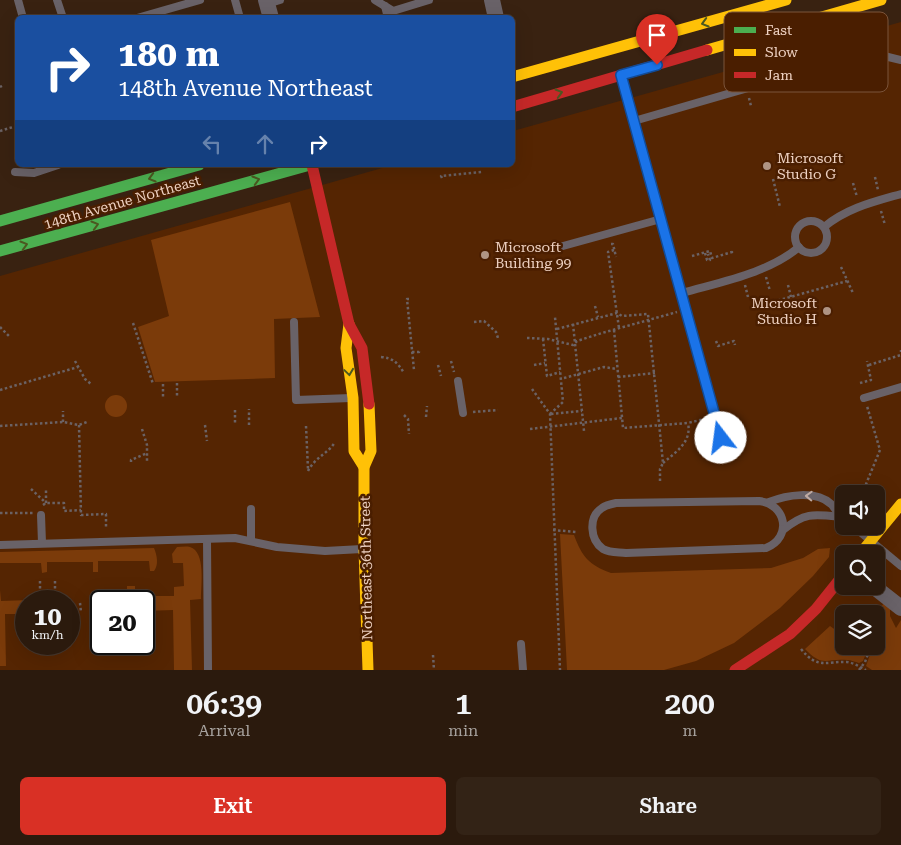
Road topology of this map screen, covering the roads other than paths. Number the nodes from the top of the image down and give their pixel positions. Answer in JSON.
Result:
{"nodes":[{"id":1,"x":18,"y":0,"type":"edge"},
{"id":2,"x":57,"y":0,"type":"edge"},
{"id":3,"x":200,"y":0,"type":"edge"},
{"id":4,"x":235,"y":0,"type":"edge"},
{"id":5,"x":375,"y":0,"type":"edge"},
{"id":6,"x":429,"y":0,"type":"edge"},
{"id":7,"x":492,"y":0,"type":"edge"},
{"id":8,"x":786,"y":0,"type":"edge"},
{"id":9,"x":874,"y":1,"type":"edge"},
{"id":10,"x":385,"y":6,"type":"junction"},
{"id":11,"x":743,"y":12,"type":"edge"},
{"id":12,"x":836,"y":12,"type":"edge"},
{"id":13,"x":22,"y":14,"type":"edge"},
{"id":14,"x":62,"y":15,"type":"edge"},
{"id":15,"x":148,"y":15,"type":"edge"},
{"id":16,"x":239,"y":15,"type":"edge"},
{"id":17,"x":387,"y":15,"type":"edge"},
{"id":18,"x":495,"y":15,"type":"edge"},
{"id":19,"x":724,"y":17,"type":"edge"},
{"id":20,"x":724,"y":45,"type":"edge"},
{"id":21,"x":888,"y":57,"type":"edge"},
{"id":22,"x":901,"y":60,"type":"edge"},
{"id":23,"x":621,"y":75,"type":"junction"},
{"id":24,"x":515,"y":76,"type":"edge"},
{"id":25,"x":732,"y":92,"type":"edge"},
{"id":26,"x":515,"y":105,"type":"edge"},
{"id":27,"x":634,"y":120,"type":"junction"},
{"id":28,"x":52,"y":167,"type":"edge"},
{"id":29,"x":192,"y":167,"type":"edge"},
{"id":30,"x":304,"y":167,"type":"edge"},
{"id":31,"x":311,"y":167,"type":"edge"},
{"id":32,"x":15,"y":172,"type":"dead end"},
{"id":33,"x":901,"y":194,"type":"edge"},
{"id":34,"x":661,"y":219,"type":"junction"},
{"id":35,"x":0,"y":221,"type":"edge"},
{"id":36,"x":824,"y":226,"type":"junction"},
{"id":37,"x":563,"y":246,"type":"dead end"},
{"id":38,"x":798,"y":247,"type":"junction"},
{"id":39,"x":0,"y":252,"type":"edge"},
{"id":40,"x":682,"y":293,"type":"junction"},
{"id":41,"x":294,"y":322,"type":"dead end"},
{"id":42,"x":349,"y":324,"type":"junction"},
{"id":43,"x":458,"y":381,"type":"dead end"},
{"id":44,"x":901,"y":387,"type":"edge"},
{"id":45,"x":353,"y":398,"type":"junction"},
{"id":46,"x":864,"y":398,"type":"dead end"},
{"id":47,"x":463,"y":414,"type":"dead end"},
{"id":48,"x":721,"y":438,"type":"dead end"},
{"id":49,"x":364,"y":467,"type":"junction"},
{"id":50,"x":769,"y":502,"type":"junction"},
{"id":51,"x":901,"y":504,"type":"edge"},
{"id":52,"x":251,"y":509,"type":"dead end"},
{"id":53,"x":835,"y":509,"type":"edge"},
{"id":54,"x":41,"y":515,"type":"dead end"},
{"id":55,"x":835,"y":517,"type":"edge"},
{"id":56,"x":783,"y":530,"type":"junction"},
{"id":57,"x":863,"y":535,"type":"edge"},
{"id":58,"x":207,"y":539,"type":"junction"},
{"id":59,"x":251,"y":541,"type":"junction"},
{"id":60,"x":870,"y":542,"type":"junction"},
{"id":61,"x":42,"y":543,"type":"junction"},
{"id":62,"x":0,"y":545,"type":"edge"},
{"id":63,"x":868,"y":545,"type":"edge"},
{"id":64,"x":364,"y":549,"type":"junction"},
{"id":65,"x":901,"y":566,"type":"edge"},
{"id":66,"x":835,"y":585,"type":"edge"},
{"id":67,"x":884,"y":595,"type":"edge"},
{"id":68,"x":901,"y":608,"type":"edge"},
{"id":69,"x":521,"y":644,"type":"dead end"},
{"id":70,"x":208,"y":670,"type":"edge"},
{"id":71,"x":368,"y":670,"type":"edge"},
{"id":72,"x":523,"y":670,"type":"edge"},
{"id":73,"x":734,"y":670,"type":"edge"}],
"edges":[{"from":1,"to":13,"type":"lane"},
{"from":2,"to":14,"type":"lane"},
{"from":3,"to":15,"type":"lane"},
{"from":4,"to":16,"type":"lane"},
{"from":5,"to":10,"type":"lane"},
{"from":6,"to":10,"type":"lane"},
{"from":7,"to":18,"type":"street"},
{"from":8,"to":11,"type":"main road","one_way":true},
{"from":9,"to":12,"type":"main road"},
{"from":10,"to":17,"type":"lane"},
{"from":19,"to":24,"type":"main road","one_way":true},
{"from":20,"to":23,"type":"main road"},
{"from":21,"to":22,"type":"lane"},
{"from":26,"to":23,"type":"main road","one_way":true},
{"from":23,"to":27,"type":"lane"},
{"from":25,"to":27,"type":"lane"},
{"from":27,"to":34,"type":"lane"},
{"from":28,"to":32,"type":"lane"},
{"from":29,"to":35,"type":"main road","name":"148th Avenue Northeast","one_way":true},
{"from":39,"to":30,"type":"main road","name":"148th Avenue Northeast","one_way":true},
{"from":31,"to":42,"type":"main road","name":"Northeast 36th Street"},
{"from":33,"to":36,"type":"lane"},
{"from":34,"to":37,"type":"lane"},
{"from":34,"to":40,"type":"lane"},
{"from":36,"to":38,"type":"lane"},
{"from":36,"to":38,"type":"lane"},
{"from":38,"to":40,"type":"lane"},
{"from":40,"to":48,"type":"lane"},
{"from":41,"to":45,"type":"lane"},
{"from":42,"to":45,"type":"main road","name":"Northeast 36th Street","one_way":true},
{"from":42,"to":49,"type":"main road","name":"Northeast 36th Street"},
{"from":43,"to":47,"type":"lane"},
{"from":44,"to":46,"type":"lane"},
{"from":45,"to":49,"type":"main road","name":"Northeast 36th Street"},
{"from":49,"to":64,"type":"main road","name":"Northeast 36th Street"},
{"from":53,"to":50,"type":"lane","one_way":true},
{"from":50,"to":56,"type":"lane"},
{"from":50,"to":56,"type":"lane"},
{"from":51,"to":60,"type":"main road"},
{"from":52,"to":59,"type":"lane"},
{"from":54,"to":61,"type":"lane"},
{"from":55,"to":56,"type":"lane"},
{"from":57,"to":60,"type":"lane"},
{"from":58,"to":59,"type":"lane"},
{"from":58,"to":61,"type":"lane"},
{"from":58,"to":70,"type":"lane"},
{"from":59,"to":64,"type":"lane"},
{"from":60,"to":63,"type":"main road"},
{"from":60,"to":65,"type":"lane"},
{"from":61,"to":62,"type":"lane"},
{"from":64,"to":71,"type":"main road","name":"Northeast 36th Street"},
{"from":66,"to":73,"type":"main road"},
{"from":67,"to":68,"type":"street"},
{"from":69,"to":72,"type":"lane"}]}
